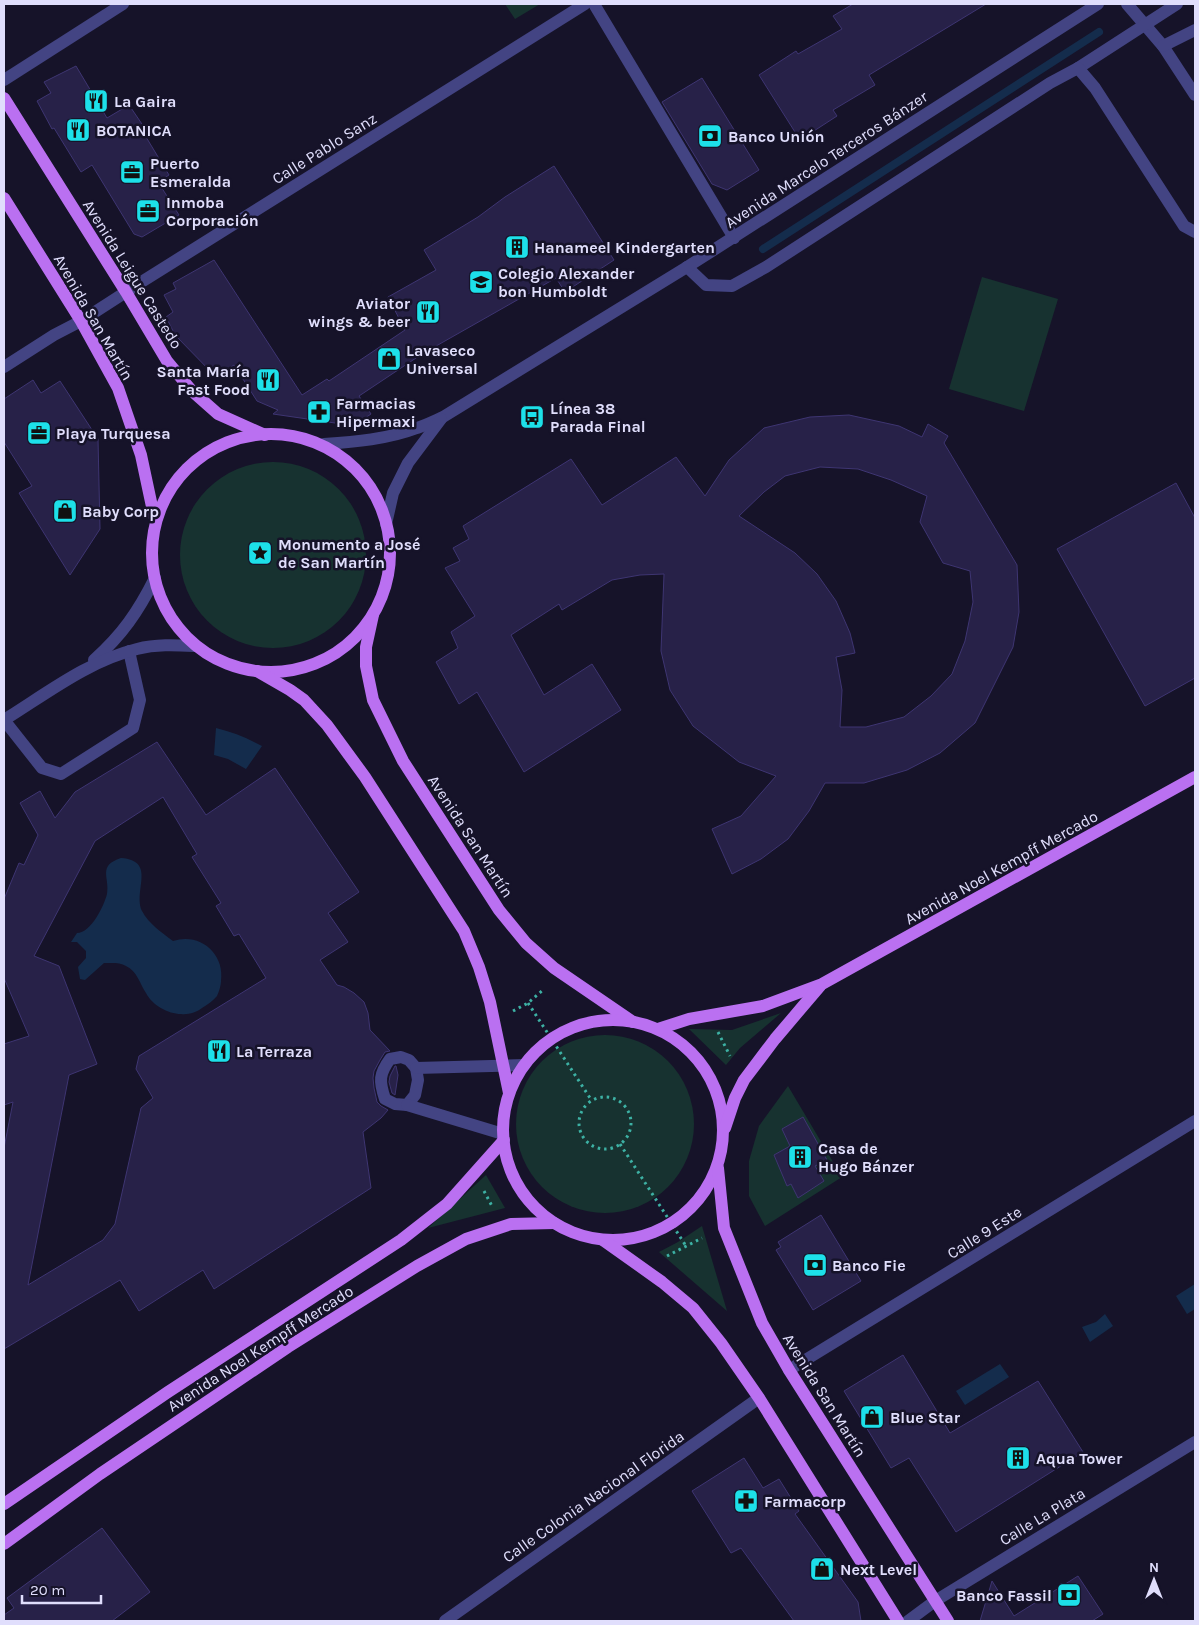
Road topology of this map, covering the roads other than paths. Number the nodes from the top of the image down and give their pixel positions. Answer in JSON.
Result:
{"nodes":[{"id":1,"x":123,"y":4,"type":"edge"},
{"id":2,"x":585,"y":4,"type":"edge"},
{"id":3,"x":594,"y":4,"type":"edge"},
{"id":4,"x":1098,"y":4,"type":"edge"},
{"id":5,"x":1127,"y":4,"type":"edge"},
{"id":6,"x":1177,"y":4,"type":"edge"},
{"id":7,"x":1146,"y":25,"type":"junction"},
{"id":8,"x":1195,"y":30,"type":"edge"},
{"id":9,"x":1164,"y":46,"type":"junction"},
{"id":10,"x":1078,"y":68,"type":"junction"},
{"id":11,"x":4,"y":80,"type":"edge"},
{"id":12,"x":1195,"y":95,"type":"edge"},
{"id":13,"x":4,"y":98,"type":"edge"},
{"id":14,"x":4,"y":198,"type":"edge"},
{"id":15,"x":1195,"y":232,"type":"edge"},
{"id":16,"x":734,"y":238,"type":"junction"},
{"id":17,"x":687,"y":268,"type":"junction"},
{"id":18,"x":126,"y":292,"type":"junction"},
{"id":19,"x":80,"y":321,"type":"junction"},
{"id":20,"x":4,"y":367,"type":"edge"},
{"id":21,"x":443,"y":417,"type":"junction"},
{"id":22,"x":265,"y":435,"type":"junction"},
{"id":23,"x":324,"y":444,"type":"junction"},
{"id":24,"x":154,"y":516,"type":"junction"},
{"id":25,"x":386,"y":524,"type":"junction"},
{"id":26,"x":155,"y":578,"type":"junction"},
{"id":27,"x":374,"y":613,"type":"junction"},
{"id":28,"x":194,"y":646,"type":"junction"},
{"id":29,"x":129,"y":652,"type":"junction"},
{"id":30,"x":83,"y":670,"type":"junction"},
{"id":31,"x":257,"y":671,"type":"junction"},
{"id":32,"x":4,"y":720,"type":"edge"},
{"id":33,"x":1195,"y":777,"type":"edge"},
{"id":34,"x":822,"y":984,"type":"junction"},
{"id":35,"x":635,"y":1023,"type":"junction"},
{"id":36,"x":658,"y":1029,"type":"junction"},
{"id":37,"x":503,"y":1065,"type":"junction"},
{"id":38,"x":524,"y":1065,"type":"junction"},
{"id":39,"x":416,"y":1068,"type":"junction"},
{"id":40,"x":509,"y":1093,"type":"junction"},
{"id":41,"x":407,"y":1105,"type":"junction"},
{"id":42,"x":1195,"y":1121,"type":"edge"},
{"id":43,"x":724,"y":1132,"type":"junction"},
{"id":44,"x":504,"y":1137,"type":"junction"},
{"id":45,"x":718,"y":1168,"type":"junction"},
{"id":46,"x":554,"y":1223,"type":"junction"},
{"id":47,"x":603,"y":1240,"type":"junction"},
{"id":48,"x":789,"y":1370,"type":"junction"},
{"id":49,"x":759,"y":1398,"type":"junction"},
{"id":50,"x":1195,"y":1442,"type":"edge"},
{"id":51,"x":4,"y":1504,"type":"edge"},
{"id":52,"x":4,"y":1544,"type":"edge"},
{"id":53,"x":935,"y":1601,"type":"junction"},
{"id":54,"x":446,"y":1621,"type":"edge"},
{"id":55,"x":898,"y":1621,"type":"edge"},
{"id":56,"x":908,"y":1621,"type":"edge"},
{"id":57,"x":948,"y":1621,"type":"edge"}],
"edges":[{"from":1,"to":11,"type":"street"},
{"from":2,"to":18,"type":"street","name":"Calle Pablo Sanz"},
{"from":3,"to":16,"type":"street"},
{"from":4,"to":16,"type":"street","name":"Avenida Marcelo Terceros Bánzer"},
{"from":5,"to":7,"type":"street"},
{"from":6,"to":7,"type":"street"},
{"from":7,"to":9,"type":"street"},
{"from":7,"to":10,"type":"street"},
{"from":8,"to":9,"type":"street"},
{"from":9,"to":12,"type":"street"},
{"from":10,"to":15,"type":"street"},
{"from":10,"to":17,"type":"street"},
{"from":13,"to":18,"type":"main road","name":"Avenida Leigue Castedo"},
{"from":14,"to":19,"type":"main road","name":"Avenida San Martín"},
{"from":16,"to":17,"type":"street","name":"Avenida Marcelo Terceros Bánzer"},
{"from":17,"to":21,"type":"street","name":"Avenida Marcelo Terceros Bánzer"},
{"from":18,"to":19,"type":"street","name":"Calle Pablo Sanz"},
{"from":18,"to":22,"type":"main road","name":"Avenida Leigue Castedo"},
{"from":19,"to":20,"type":"street","name":"Calle Pablo Sanz"},
{"from":19,"to":24,"type":"main road","name":"Avenida San Martín"},
{"from":21,"to":23,"type":"street","name":"Avenida Marcelo Terceros Bánzer"},
{"from":21,"to":25,"type":"street","name":"Avenida Marcelo Terceros Bánzer"},
{"from":22,"to":23,"type":"main road"},
{"from":22,"to":24,"type":"main road"},
{"from":23,"to":25,"type":"main road"},
{"from":24,"to":26,"type":"main road"},
{"from":25,"to":27,"type":"main road"},
{"from":26,"to":28,"type":"main road"},
{"from":26,"to":30,"type":"street"},
{"from":27,"to":31,"type":"main road"},
{"from":27,"to":35,"type":"main road","name":"Avenida San Martín"},
{"from":28,"to":29,"type":"street"},
{"from":28,"to":31,"type":"main road"},
{"from":29,"to":30,"type":"street"},
{"from":29,"to":32,"type":"street"},
{"from":30,"to":32,"type":"street"},
{"from":31,"to":37,"type":"main road"},
{"from":33,"to":34,"type":"main road","name":"Avenida Noel Kempff Mercado"},
{"from":34,"to":36,"type":"main road","name":"Avenida Noel Kempff Mercado"},
{"from":34,"to":43,"type":"main road","name":"Avenida Noel Kempff Mercado"},
{"from":35,"to":36,"type":"main road"},
{"from":35,"to":38,"type":"main road"},
{"from":36,"to":43,"type":"main road"},
{"from":37,"to":38,"type":"street"},
{"from":37,"to":39,"type":"street"},
{"from":37,"to":40,"type":"main road"},
{"from":38,"to":40,"type":"main road"},
{"from":39,"to":41,"type":"street"},
{"from":39,"to":41,"type":"street"},
{"from":40,"to":44,"type":"main road"},
{"from":41,"to":44,"type":"street"},
{"from":42,"to":48,"type":"street","name":"Calle 9 Este"},
{"from":43,"to":45,"type":"main road"},
{"from":44,"to":46,"type":"main road"},
{"from":44,"to":51,"type":"main road","name":"Avenida Noel Kempff Mercado"},
{"from":45,"to":47,"type":"main road"},
{"from":45,"to":48,"type":"main road","name":"Avenida San Martín"},
{"from":46,"to":47,"type":"main road"},
{"from":46,"to":52,"type":"main road","name":"Avenida Noel Kempff Mercado"},
{"from":47,"to":49,"type":"main road"},
{"from":48,"to":53,"type":"main road","name":"Avenida San Martín"},
{"from":49,"to":54,"type":"street","name":"Calle Colonia Nacional Florida"},
{"from":49,"to":55,"type":"main road"},
{"from":50,"to":53,"type":"street","name":"Calle La Plata"},
{"from":53,"to":56,"type":"street","name":"Calle La Plata"},
{"from":53,"to":57,"type":"main road","name":"Avenida San Martín"}]}
